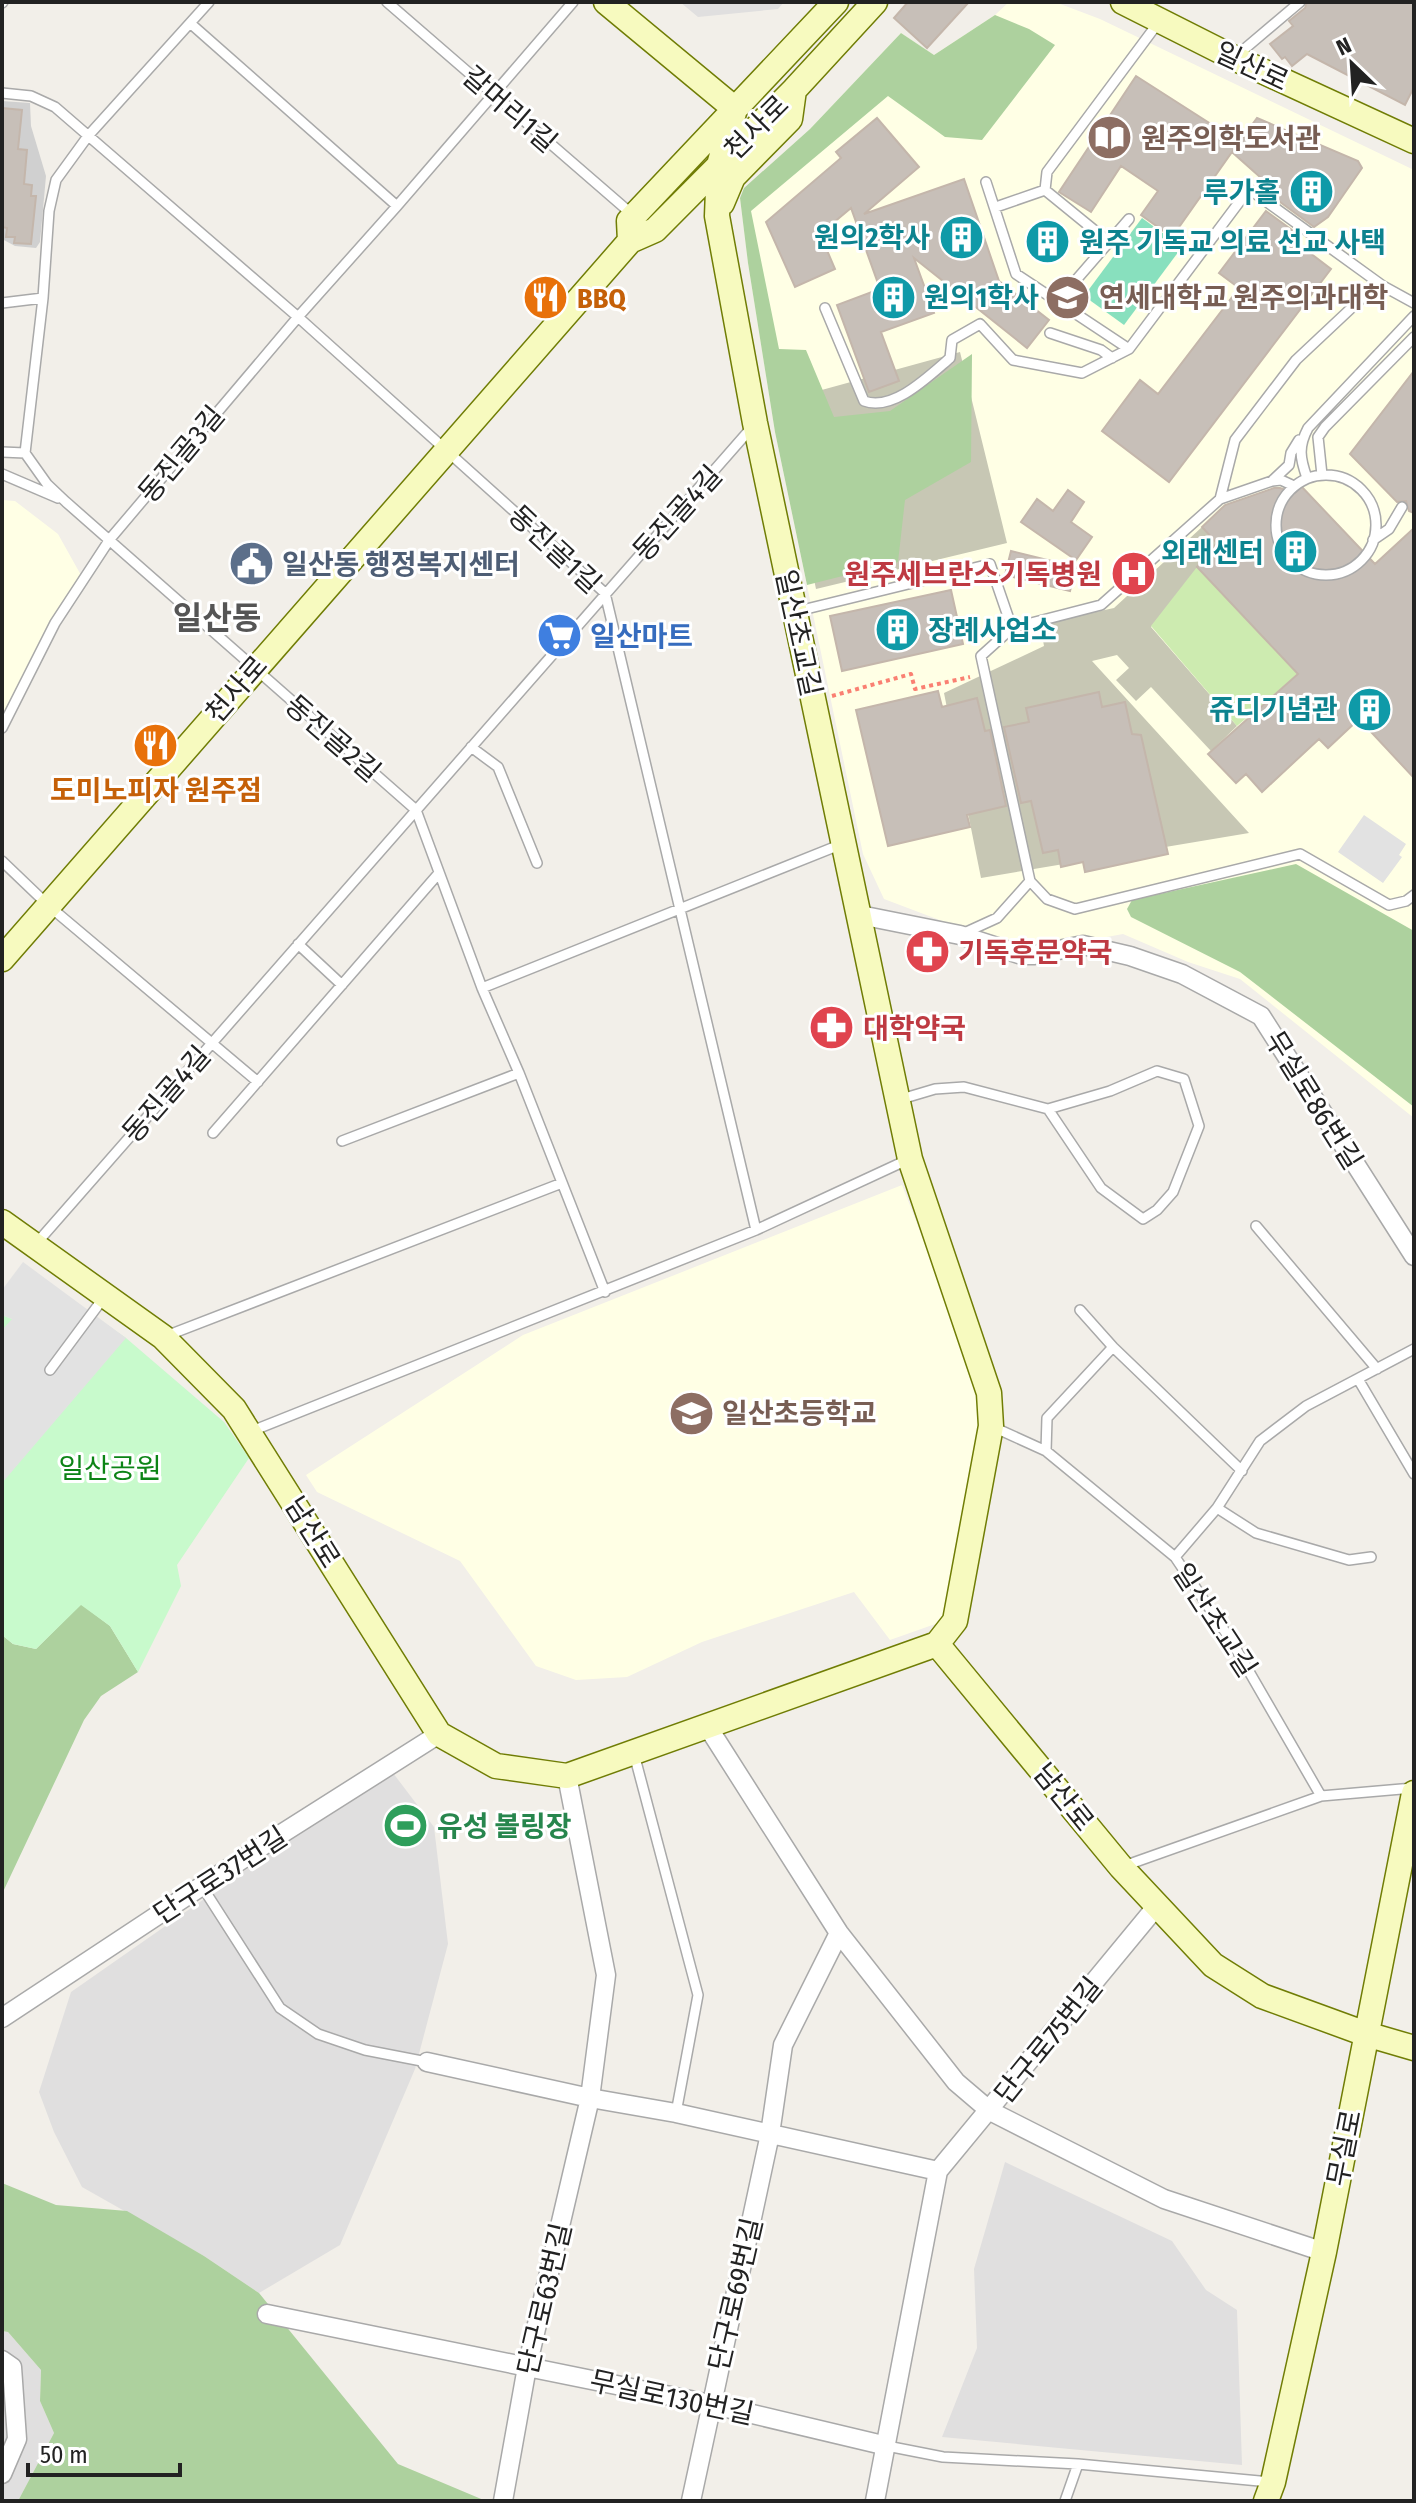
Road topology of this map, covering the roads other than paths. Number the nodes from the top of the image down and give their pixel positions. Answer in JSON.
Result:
{"nodes":[{"id":1,"x":209,"y":2,"type":"edge"},
{"id":2,"x":387,"y":2,"type":"edge"},
{"id":3,"x":573,"y":2,"type":"edge"},
{"id":4,"x":606,"y":2,"type":"edge"},
{"id":5,"x":836,"y":2,"type":"edge"},
{"id":6,"x":875,"y":2,"type":"edge"},
{"id":7,"x":1300,"y":2,"type":"edge"},
{"id":8,"x":1133,"y":5,"type":"edge"},
{"id":9,"x":1159,"y":22,"type":"junction"},
{"id":10,"x":190,"y":23,"type":"junction"},
{"id":11,"x":1234,"y":58,"type":"junction"},
{"id":12,"x":794,"y":90,"type":"junction"},
{"id":13,"x":2,"y":93,"type":"edge"},
{"id":14,"x":494,"y":94,"type":"junction"},
{"id":15,"x":735,"y":109,"type":"junction"},
{"id":16,"x":88,"y":136,"type":"junction"},
{"id":17,"x":1414,"y":141,"type":"edge"},
{"id":18,"x":719,"y":165,"type":"junction"},
{"id":19,"x":986,"y":182,"type":"dead end"},
{"id":20,"x":1045,"y":190,"type":"junction"},
{"id":21,"x":397,"y":206,"type":"junction"},
{"id":22,"x":996,"y":207,"type":"junction"},
{"id":23,"x":634,"y":216,"type":"junction"},
{"id":24,"x":717,"y":216,"type":"junction"},
{"id":25,"x":1129,"y":219,"type":"dead end"},
{"id":26,"x":630,"y":241,"type":"junction"},
{"id":27,"x":1110,"y":243,"type":"junction"},
{"id":28,"x":1378,"y":283,"type":"junction"},
{"id":29,"x":43,"y":298,"type":"junction"},
{"id":30,"x":1057,"y":302,"type":"junction"},
{"id":31,"x":2,"y":303,"type":"edge"},
{"id":32,"x":1414,"y":303,"type":"edge"},
{"id":33,"x":825,"y":308,"type":"dead end"},
{"id":34,"x":1414,"y":316,"type":"edge"},
{"id":35,"x":298,"y":317,"type":"junction"},
{"id":36,"x":1050,"y":333,"type":"dead end"},
{"id":37,"x":1414,"y":337,"type":"edge"},
{"id":38,"x":1129,"y":349,"type":"junction"},
{"id":39,"x":1112,"y":358,"type":"junction"},
{"id":40,"x":755,"y":423,"type":"junction"},
{"id":41,"x":1308,"y":428,"type":"junction"},
{"id":42,"x":447,"y":449,"type":"junction"},
{"id":43,"x":2,"y":452,"type":"edge"},
{"id":44,"x":25,"y":453,"type":"junction"},
{"id":45,"x":2,"y":474,"type":"edge"},
{"id":46,"x":1322,"y":475,"type":"junction"},
{"id":47,"x":1307,"y":478,"type":"junction"},
{"id":48,"x":1272,"y":481,"type":"junction"},
{"id":49,"x":1294,"y":486,"type":"junction"},
{"id":50,"x":1220,"y":499,"type":"junction"},
{"id":51,"x":66,"y":502,"type":"junction"},
{"id":52,"x":1374,"y":512,"type":"junction"},
{"id":53,"x":110,"y":539,"type":"junction"},
{"id":54,"x":1373,"y":540,"type":"junction"},
{"id":55,"x":605,"y":593,"type":"junction"},
{"id":56,"x":795,"y":612,"type":"junction"},
{"id":57,"x":1012,"y":628,"type":"junction"},
{"id":58,"x":254,"y":669,"type":"junction"},
{"id":59,"x":2,"y":728,"type":"edge"},
{"id":60,"x":471,"y":747,"type":"junction"},
{"id":61,"x":416,"y":810,"type":"junction"},
{"id":62,"x":845,"y":842,"type":"junction"},
{"id":63,"x":2,"y":861,"type":"edge"},
{"id":64,"x":537,"y":863,"type":"dead end"},
{"id":65,"x":439,"y":873,"type":"junction"},
{"id":66,"x":1030,"y":881,"type":"junction"},
{"id":67,"x":1414,"y":895,"type":"edge"},
{"id":68,"x":49,"y":906,"type":"junction"},
{"id":69,"x":681,"y":906,"type":"junction"},
{"id":70,"x":860,"y":915,"type":"junction"},
{"id":71,"x":960,"y":935,"type":"junction"},
{"id":72,"x":298,"y":944,"type":"junction"},
{"id":73,"x":2,"y":959,"type":"edge"},
{"id":74,"x":342,"y":985,"type":"junction"},
{"id":75,"x":482,"y":988,"type":"junction"},
{"id":76,"x":210,"y":1042,"type":"junction"},
{"id":77,"x":519,"y":1073,"type":"junction"},
{"id":78,"x":258,"y":1082,"type":"junction"},
{"id":79,"x":898,"y":1100,"type":"junction"},
{"id":80,"x":1048,"y":1109,"type":"junction"},
{"id":81,"x":213,"y":1133,"type":"dead end"},
{"id":82,"x":342,"y":1141,"type":"dead end"},
{"id":83,"x":910,"y":1159,"type":"junction"},
{"id":84,"x":562,"y":1183,"type":"junction"},
{"id":85,"x":2,"y":1222,"type":"edge"},
{"id":86,"x":1256,"y":1226,"type":"dead end"},
{"id":87,"x":756,"y":1230,"type":"junction"},
{"id":88,"x":35,"y":1245,"type":"junction"},
{"id":89,"x":1414,"y":1256,"type":"edge"},
{"id":90,"x":605,"y":1292,"type":"junction"},
{"id":91,"x":105,"y":1296,"type":"junction"},
{"id":92,"x":1080,"y":1310,"type":"dead end"},
{"id":93,"x":163,"y":1337,"type":"junction"},
{"id":94,"x":1113,"y":1347,"type":"junction"},
{"id":95,"x":1414,"y":1349,"type":"edge"},
{"id":96,"x":1377,"y":1369,"type":"junction"},
{"id":97,"x":50,"y":1370,"type":"dead end"},
{"id":98,"x":1358,"y":1379,"type":"junction"},
{"id":99,"x":991,"y":1426,"type":"junction"},
{"id":100,"x":250,"y":1431,"type":"junction"},
{"id":101,"x":1046,"y":1451,"type":"junction"},
{"id":102,"x":1242,"y":1471,"type":"junction"},
{"id":103,"x":1414,"y":1474,"type":"edge"},
{"id":104,"x":1217,"y":1508,"type":"junction"},
{"id":105,"x":1175,"y":1557,"type":"junction"},
{"id":106,"x":1371,"y":1557,"type":"dead end"},
{"id":107,"x":937,"y":1644,"type":"junction"},
{"id":108,"x":706,"y":1724,"type":"junction"},
{"id":109,"x":439,"y":1734,"type":"junction"},
{"id":110,"x":634,"y":1752,"type":"junction"},
{"id":111,"x":567,"y":1776,"type":"junction"},
{"id":112,"x":1414,"y":1791,"type":"edge"},
{"id":113,"x":1321,"y":1796,"type":"junction"},
{"id":114,"x":1121,"y":1867,"type":"junction"},
{"id":115,"x":203,"y":1888,"type":"junction"},
{"id":116,"x":1156,"y":1907,"type":"junction"},
{"id":117,"x":839,"y":1933,"type":"junction"},
{"id":118,"x":2,"y":2018,"type":"edge"},
{"id":119,"x":1366,"y":2034,"type":"junction"},
{"id":120,"x":1414,"y":2048,"type":"edge"},
{"id":121,"x":427,"y":2062,"type":"joint"},
{"id":122,"x":590,"y":2098,"type":"junction"},
{"id":123,"x":990,"y":2111,"type":"junction"},
{"id":124,"x":676,"y":2113,"type":"junction"},
{"id":125,"x":770,"y":2134,"type":"junction"},
{"id":126,"x":938,"y":2171,"type":"junction"},
{"id":127,"x":1324,"y":2252,"type":"junction"},
{"id":128,"x":267,"y":2314,"type":"dead end"},
{"id":129,"x":2,"y":2360,"type":"edge"},
{"id":130,"x":527,"y":2367,"type":"junction"},
{"id":131,"x":710,"y":2404,"type":"junction"},
{"id":132,"x":887,"y":2446,"type":"junction"},
{"id":133,"x":1078,"y":2464,"type":"junction"},
{"id":134,"x":2,"y":2474,"type":"edge"},
{"id":135,"x":1269,"y":2492,"type":"edge"},
{"id":136,"x":503,"y":2501,"type":"edge"},
{"id":137,"x":691,"y":2501,"type":"edge"},
{"id":138,"x":875,"y":2501,"type":"edge"},
{"id":139,"x":1065,"y":2501,"type":"edge"}],
"edges":[{"from":1,"to":10,"type":"lane"},
{"from":2,"to":14,"type":"lane","name":"갈머리1길"},
{"from":3,"to":14,"type":"lane","name":"동진골3길"},
{"from":4,"to":15,"type":"street"},
{"from":5,"to":15,"type":"street","name":"천사로"},
{"from":6,"to":12,"type":"street","name":"천사로"},
{"from":7,"to":11,"type":"lane"},
{"from":8,"to":9,"type":"street","name":"일산로"},
{"from":9,"to":11,"type":"street","name":"일산로"},
{"from":9,"to":20,"type":"lane"},
{"from":10,"to":16,"type":"lane"},
{"from":10,"to":21,"type":"lane"},
{"from":11,"to":17,"type":"street","name":"일산로"},
{"from":12,"to":18,"type":"street","name":"천사로"},
{"from":12,"to":24,"type":"street"},
{"from":13,"to":16,"type":"lane","name":"동진골1길"},
{"from":14,"to":21,"type":"lane","name":"동진골3길"},
{"from":14,"to":23,"type":"lane","name":"갈머리1길"},
{"from":15,"to":18,"type":"street"},
{"from":15,"to":23,"type":"street","name":"천사로"},
{"from":16,"to":29,"type":"lane"},
{"from":16,"to":35,"type":"lane","name":"동진골1길"},
{"from":18,"to":24,"type":"street","name":"일산초교길"},
{"from":18,"to":26,"type":"street","name":"천사로"},
{"from":19,"to":22,"type":"lane"},
{"from":20,"to":22,"type":"lane"},
{"from":20,"to":27,"type":"lane"},
{"from":21,"to":35,"type":"lane","name":"동진골3길"},
{"from":22,"to":30,"type":"lane"},
{"from":23,"to":26,"type":"street"},
{"from":24,"to":40,"type":"street","name":"일산초교길"},
{"from":25,"to":27,"type":"lane"},
{"from":26,"to":42,"type":"street","name":"천사로"},
{"from":27,"to":30,"type":"lane"},
{"from":28,"to":32,"type":"lane"},
{"from":28,"to":38,"type":"lane"},
{"from":28,"to":50,"type":"lane"},
{"from":29,"to":31,"type":"lane"},
{"from":29,"to":44,"type":"lane"},
{"from":30,"to":38,"type":"lane"},
{"from":33,"to":39,"type":"lane"},
{"from":34,"to":41,"type":"lane"},
{"from":35,"to":42,"type":"lane","name":"동진골1길"},
{"from":35,"to":53,"type":"lane","name":"동진골3길"},
{"from":36,"to":39,"type":"lane"},
{"from":37,"to":46,"type":"lane"},
{"from":38,"to":39,"type":"lane"},
{"from":40,"to":55,"type":"lane","name":"동진골4길"},
{"from":40,"to":56,"type":"street","name":"일산초교길"},
{"from":41,"to":47,"type":"lane"},
{"from":41,"to":48,"type":"lane"},
{"from":42,"to":55,"type":"lane","name":"동진골1길"},
{"from":42,"to":58,"type":"street","name":"천사로"},
{"from":43,"to":44,"type":"lane"},
{"from":44,"to":51,"type":"lane","name":"동진골2길"},
{"from":45,"to":51,"type":"lane"},
{"from":46,"to":47,"type":"lane"},
{"from":46,"to":52,"type":"lane"},
{"from":47,"to":49,"type":"lane"},
{"from":48,"to":49,"type":"lane"},
{"from":48,"to":50,"type":"lane"},
{"from":49,"to":54,"type":"lane"},
{"from":50,"to":57,"type":"lane"},
{"from":51,"to":53,"type":"lane","name":"동진골2길"},
{"from":52,"to":54,"type":"lane"},
{"from":52,"to":54,"type":"lane"},
{"from":53,"to":58,"type":"lane","name":"동진골2길"},
{"from":53,"to":59,"type":"lane","name":"동진골3길"},
{"from":55,"to":60,"type":"lane","name":"동진골4길"},
{"from":55,"to":69,"type":"lane","name":"동진골1길"},
{"from":56,"to":57,"type":"lane"},
{"from":56,"to":62,"type":"street","name":"일산초교길"},
{"from":57,"to":66,"type":"lane"},
{"from":58,"to":61,"type":"lane","name":"동진골2길"},
{"from":58,"to":68,"type":"street","name":"천사로"},
{"from":60,"to":61,"type":"lane","name":"동진골4길"},
{"from":60,"to":64,"type":"lane"},
{"from":61,"to":65,"type":"lane","name":"동진골2길"},
{"from":61,"to":72,"type":"lane","name":"동진골4길"},
{"from":62,"to":69,"type":"lane"},
{"from":62,"to":70,"type":"street","name":"일산초교길"},
{"from":63,"to":68,"type":"lane"},
{"from":65,"to":74,"type":"lane"},
{"from":65,"to":75,"type":"lane","name":"동진골2길"},
{"from":66,"to":67,"type":"lane"},
{"from":66,"to":71,"type":"lane"},
{"from":68,"to":73,"type":"street","name":"천사로"},
{"from":68,"to":76,"type":"lane"},
{"from":69,"to":75,"type":"lane"},
{"from":69,"to":87,"type":"lane","name":"동진골1길"},
{"from":70,"to":71,"type":"street","name":"무실로86번길"},
{"from":70,"to":79,"type":"street","name":"일산초교길"},
{"from":71,"to":89,"type":"street","name":"무실로86번길"},
{"from":72,"to":74,"type":"lane"},
{"from":72,"to":76,"type":"lane","name":"동진골4길"},
{"from":74,"to":78,"type":"lane"},
{"from":75,"to":77,"type":"lane","name":"동진골2길"},
{"from":76,"to":78,"type":"lane"},
{"from":76,"to":88,"type":"lane","name":"동진골4길"},
{"from":77,"to":82,"type":"lane"},
{"from":77,"to":84,"type":"lane","name":"동진골2길"},
{"from":78,"to":81,"type":"lane"},
{"from":79,"to":80,"type":"lane"},
{"from":79,"to":83,"type":"street","name":"일산초교길"},
{"from":80,"to":80,"type":"lane"},
{"from":83,"to":87,"type":"lane"},
{"from":83,"to":99,"type":"street","name":"일산초교길"},
{"from":84,"to":90,"type":"lane","name":"동진골2길"},
{"from":84,"to":93,"type":"lane"},
{"from":85,"to":88,"type":"street","name":"남산로"},
{"from":86,"to":96,"type":"lane"},
{"from":87,"to":90,"type":"lane"},
{"from":88,"to":91,"type":"street","name":"남산로"},
{"from":90,"to":100,"type":"lane"},
{"from":91,"to":93,"type":"street","name":"남산로"},
{"from":91,"to":97,"type":"lane"},
{"from":92,"to":94,"type":"lane"},
{"from":93,"to":100,"type":"street","name":"남산로"},
{"from":94,"to":101,"type":"lane"},
{"from":94,"to":102,"type":"lane"},
{"from":95,"to":96,"type":"lane"},
{"from":96,"to":98,"type":"lane"},
{"from":98,"to":102,"type":"lane"},
{"from":98,"to":103,"type":"lane"},
{"from":99,"to":101,"type":"lane","name":"일산초교길"},
{"from":99,"to":107,"type":"street","name":"일산초교길"},
{"from":100,"to":109,"type":"street","name":"남산로"},
{"from":101,"to":105,"type":"lane","name":"일산초교길"},
{"from":102,"to":104,"type":"lane"},
{"from":104,"to":105,"type":"lane"},
{"from":104,"to":106,"type":"lane"},
{"from":105,"to":113,"type":"lane","name":"일산초교길"},
{"from":107,"to":108,"type":"street","name":"남산로"},
{"from":107,"to":114,"type":"street","name":"남산로"},
{"from":108,"to":110,"type":"street","name":"남산로"},
{"from":108,"to":117,"type":"street"},
{"from":109,"to":111,"type":"street","name":"남산로"},
{"from":109,"to":115,"type":"street","name":"단구로37번길"},
{"from":110,"to":111,"type":"street","name":"남산로"},
{"from":110,"to":124,"type":"lane"},
{"from":111,"to":122,"type":"street","name":"단구로63번길"},
{"from":112,"to":113,"type":"lane"},
{"from":112,"to":119,"type":"street","name":"무실로"},
{"from":113,"to":114,"type":"lane"},
{"from":114,"to":116,"type":"street","name":"남산로"},
{"from":115,"to":118,"type":"street","name":"단구로37번길"},
{"from":115,"to":121,"type":"lane"},
{"from":116,"to":119,"type":"street","name":"남산로"},
{"from":116,"to":123,"type":"street","name":"단구로75번길"},
{"from":117,"to":123,"type":"street"},
{"from":117,"to":125,"type":"street","name":"단구로69번길"},
{"from":119,"to":120,"type":"street","name":"남산로"},
{"from":119,"to":127,"type":"street","name":"무실로"},
{"from":121,"to":122,"type":"street"},
{"from":122,"to":124,"type":"street"},
{"from":122,"to":130,"type":"street","name":"단구로63번길"},
{"from":123,"to":126,"type":"street","name":"단구로75번길"},
{"from":123,"to":127,"type":"street"},
{"from":124,"to":125,"type":"street"},
{"from":125,"to":126,"type":"street"},
{"from":125,"to":131,"type":"street","name":"단구로69번길"},
{"from":126,"to":132,"type":"street"},
{"from":127,"to":135,"type":"street","name":"무실로"},
{"from":128,"to":130,"type":"street","name":"무실로130번길"},
{"from":129,"to":134,"type":"street"},
{"from":130,"to":131,"type":"street","name":"무실로130번길"},
{"from":130,"to":136,"type":"street","name":"단구로63번길"},
{"from":131,"to":132,"type":"street","name":"무실로130번길"},
{"from":131,"to":137,"type":"street","name":"단구로69번길"},
{"from":132,"to":133,"type":"lane","name":"무실로130번길"},
{"from":132,"to":138,"type":"street"},
{"from":133,"to":135,"type":"lane","name":"무실로130번길"},
{"from":133,"to":139,"type":"lane"}]}
